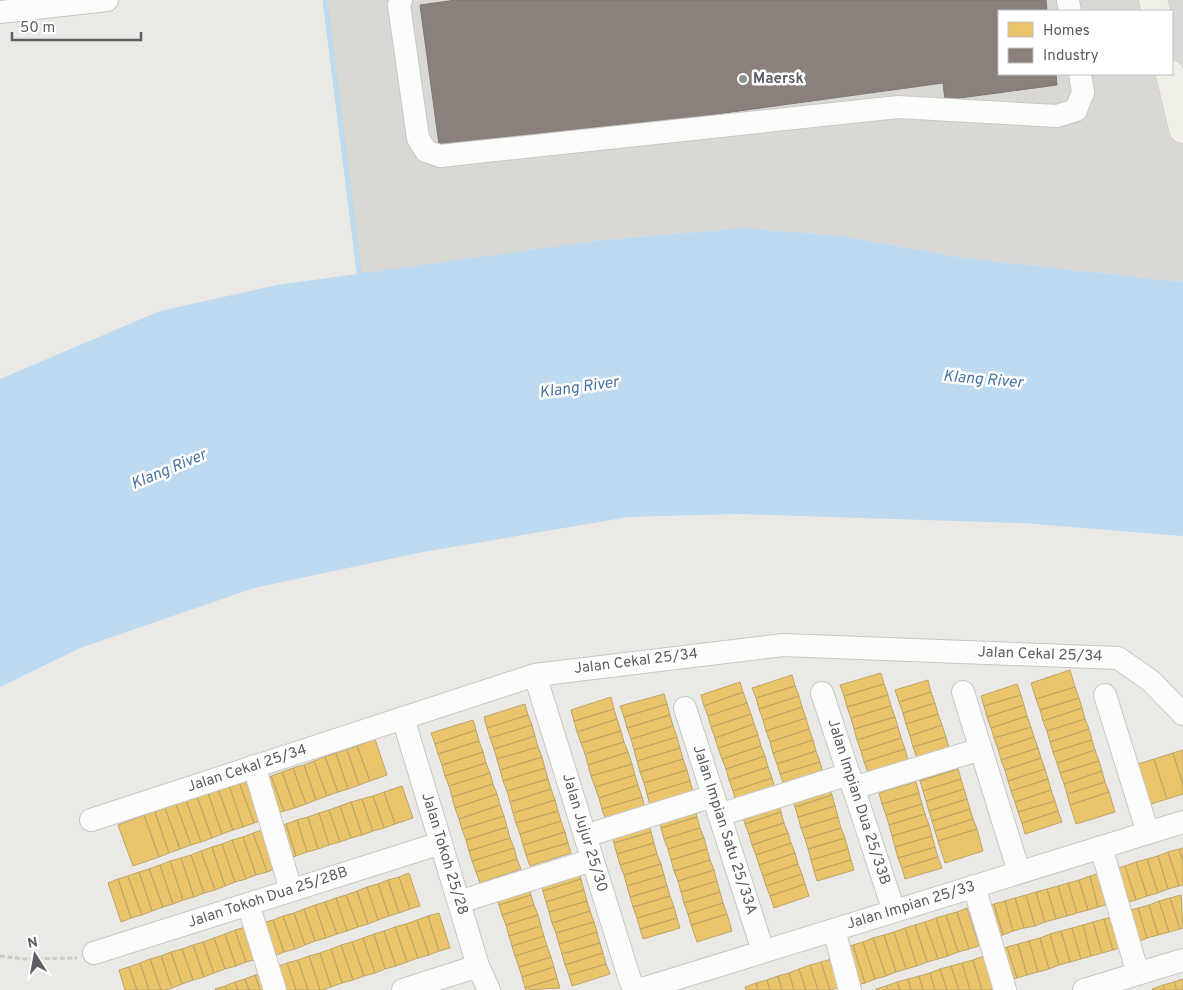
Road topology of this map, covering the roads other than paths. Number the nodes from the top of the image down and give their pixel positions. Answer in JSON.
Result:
{"nodes":[{"id":1,"x":107,"y":0,"type":"edge"},
{"id":2,"x":401,"y":0,"type":"edge"},
{"id":3,"x":0,"y":12,"type":"edge"},
{"id":4,"x":1080,"y":75,"type":"edge"},
{"id":5,"x":1170,"y":75,"type":"edge"},
{"id":6,"x":1183,"y":129,"type":"edge"},
{"id":7,"x":534,"y":674,"type":"junction"},
{"id":8,"x":963,"y":692,"type":"dead end"},
{"id":9,"x":822,"y":693,"type":"dead end"},
{"id":10,"x":1105,"y":695,"type":"dead end"},
{"id":11,"x":685,"y":708,"type":"dead end"},
{"id":12,"x":1183,"y":714,"type":"edge"},
{"id":13,"x":403,"y":718,"type":"junction"},
{"id":14,"x":980,"y":749,"type":"junction"},
{"id":15,"x":254,"y":766,"type":"junction"},
{"id":16,"x":851,"y":781,"type":"junction"},
{"id":17,"x":716,"y":806,"type":"junction"},
{"id":18,"x":91,"y":820,"type":"dead end"},
{"id":19,"x":1183,"y":822,"type":"edge"},
{"id":20,"x":1148,"y":833,"type":"junction"},
{"id":21,"x":585,"y":836,"type":"junction"},
{"id":22,"x":441,"y":843,"type":"junction"},
{"id":23,"x":1101,"y":847,"type":"junction"},
{"id":24,"x":592,"y":860,"type":"junction"},
{"id":25,"x":1019,"y":872,"type":"junction"},
{"id":26,"x":974,"y":886,"type":"junction"},
{"id":27,"x":291,"y":890,"type":"junction"},
{"id":28,"x":459,"y":902,"type":"junction"},
{"id":29,"x":248,"y":904,"type":"junction"},
{"id":30,"x":894,"y":911,"type":"junction"},
{"id":31,"x":834,"y":930,"type":"junction"},
{"id":32,"x":763,"y":952,"type":"junction"},
{"id":33,"x":94,"y":953,"type":"road end"},
{"id":34,"x":1183,"y":960,"type":"edge"},
{"id":35,"x":478,"y":966,"type":"junction"},
{"id":36,"x":1126,"y":981,"type":"edge"},
{"id":37,"x":629,"y":988,"type":"edge"},
{"id":38,"x":275,"y":990,"type":"edge"},
{"id":39,"x":403,"y":990,"type":"edge"},
{"id":40,"x":489,"y":990,"type":"edge"},
{"id":41,"x":850,"y":990,"type":"edge"},
{"id":42,"x":1005,"y":990,"type":"edge"},
{"id":43,"x":1084,"y":990,"type":"edge"}],
"edges":[{"from":1,"to":3,"type":"street"},
{"from":2,"to":4,"type":"street"},
{"from":5,"to":6,"type":"main road"},
{"from":7,"to":12,"type":"street","name":"Jalan Cekal 25/34"},
{"from":7,"to":13,"type":"street","name":"Jalan Cekal 25/34"},
{"from":7,"to":21,"type":"street","name":"Jalan Jujur 25/30"},
{"from":8,"to":14,"type":"street"},
{"from":9,"to":16,"type":"street","name":"Jalan Impian Dua 25/33B"},
{"from":10,"to":20,"type":"street"},
{"from":11,"to":17,"type":"street","name":"Jalan Impian Satu 25/33A"},
{"from":13,"to":15,"type":"street","name":"Jalan Cekal 25/34"},
{"from":13,"to":22,"type":"street","name":"Jalan Tokoh 25/28"},
{"from":14,"to":16,"type":"street"},
{"from":14,"to":25,"type":"street"},
{"from":15,"to":18,"type":"street","name":"Jalan Cekal 25/34"},
{"from":15,"to":27,"type":"street"},
{"from":16,"to":17,"type":"street"},
{"from":16,"to":30,"type":"street","name":"Jalan Impian Dua 25/33B"},
{"from":17,"to":21,"type":"street"},
{"from":17,"to":32,"type":"street","name":"Jalan Impian Satu 25/33A"},
{"from":19,"to":20,"type":"street","name":"Jalan Impian 25/33"},
{"from":20,"to":23,"type":"street","name":"Jalan Impian 25/33"},
{"from":21,"to":24,"type":"street","name":"Jalan Jujur 25/30"},
{"from":22,"to":27,"type":"street","name":"Jalan Tokoh Dua 25/28B"},
{"from":22,"to":28,"type":"street","name":"Jalan Tokoh 25/28"},
{"from":23,"to":25,"type":"street","name":"Jalan Impian 25/33"},
{"from":23,"to":36,"type":"street"},
{"from":24,"to":28,"type":"street"},
{"from":24,"to":37,"type":"street","name":"Jalan Jujur 25/30"},
{"from":25,"to":26,"type":"street","name":"Jalan Impian 25/33"},
{"from":26,"to":30,"type":"street","name":"Jalan Impian 25/33"},
{"from":26,"to":42,"type":"street"},
{"from":27,"to":29,"type":"street","name":"Jalan Tokoh Dua 25/28B"},
{"from":28,"to":35,"type":"street","name":"Jalan Tokoh 25/28"},
{"from":29,"to":33,"type":"street","name":"Jalan Tokoh Dua 25/28B"},
{"from":29,"to":38,"type":"street"},
{"from":30,"to":31,"type":"street","name":"Jalan Impian 25/33"},
{"from":31,"to":32,"type":"street","name":"Jalan Impian 25/33"},
{"from":31,"to":41,"type":"street"},
{"from":32,"to":37,"type":"street","name":"Jalan Impian 25/33"},
{"from":34,"to":36,"type":"street"},
{"from":35,"to":39,"type":"street"},
{"from":35,"to":40,"type":"street","name":"Jalan Tokoh 25/28"},
{"from":36,"to":43,"type":"street"}]}
